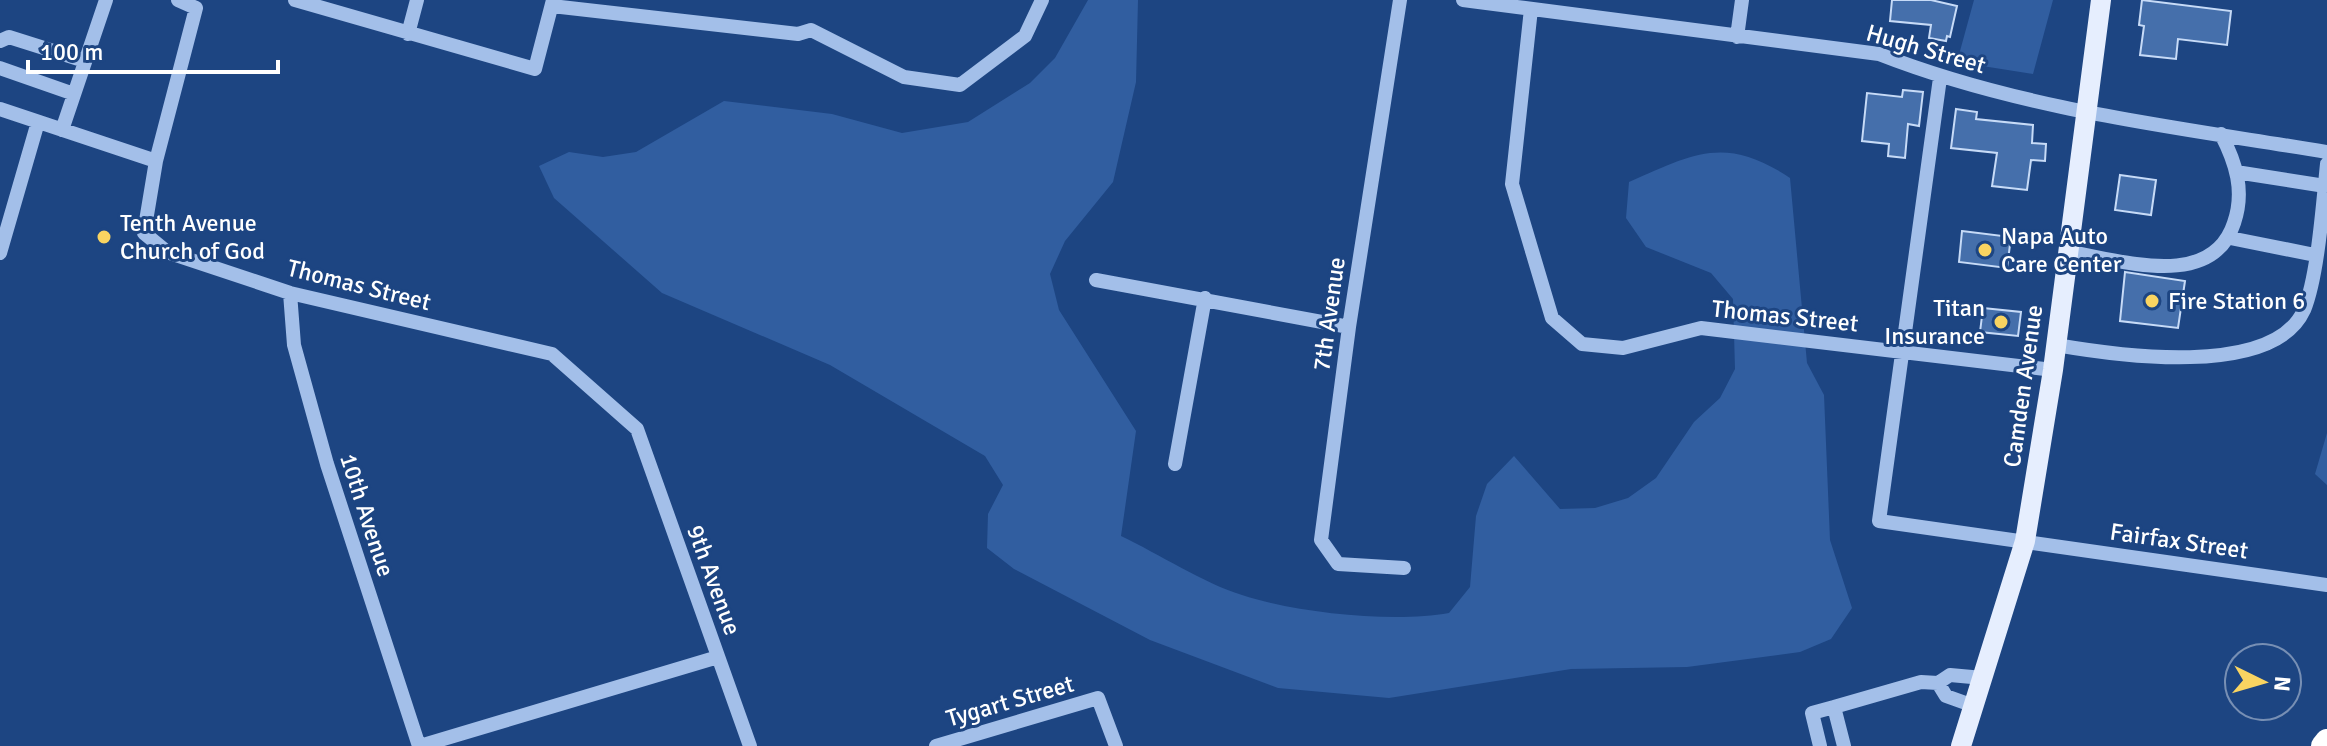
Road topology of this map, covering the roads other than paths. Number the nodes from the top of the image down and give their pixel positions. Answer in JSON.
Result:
{"nodes":[{"id":1,"x":106,"y":0,"type":"edge"},
{"id":2,"x":178,"y":0,"type":"edge"},
{"id":3,"x":209,"y":0,"type":"edge"},
{"id":4,"x":295,"y":0,"type":"edge"},
{"id":5,"x":417,"y":0,"type":"edge"},
{"id":6,"x":1042,"y":0,"type":"edge"},
{"id":7,"x":1400,"y":0,"type":"edge"},
{"id":8,"x":1463,"y":0,"type":"edge"},
{"id":9,"x":1742,"y":0,"type":"edge"},
{"id":10,"x":2101,"y":0,"type":"edge"},
{"id":11,"x":553,"y":3,"type":"edge"},
{"id":12,"x":196,"y":8,"type":"junction"},
{"id":13,"x":1531,"y":9,"type":"junction"},
{"id":14,"x":408,"y":34,"type":"junction"},
{"id":15,"x":1737,"y":37,"type":"junction"},
{"id":16,"x":4,"y":39,"type":"edge"},
{"id":17,"x":85,"y":61,"type":"junction"},
{"id":18,"x":0,"y":68,"type":"edge"},
{"id":19,"x":1940,"y":78,"type":"junction"},
{"id":20,"x":74,"y":94,"type":"junction"},
{"id":21,"x":0,"y":109,"type":"edge"},
{"id":22,"x":2087,"y":113,"type":"junction"},
{"id":23,"x":38,"y":122,"type":"junction"},
{"id":24,"x":62,"y":130,"type":"junction"},
{"id":25,"x":2221,"y":134,"type":"junction"},
{"id":26,"x":2327,"y":152,"type":"edge"},
{"id":27,"x":156,"y":161,"type":"junction"},
{"id":28,"x":2327,"y":164,"type":"edge"},
{"id":29,"x":2236,"y":172,"type":"junction"},
{"id":30,"x":2325,"y":186,"type":"junction"},
{"id":31,"x":2230,"y":238,"type":"junction"},
{"id":32,"x":2069,"y":252,"type":"junction"},
{"id":33,"x":0,"y":253,"type":"edge"},
{"id":34,"x":2315,"y":255,"type":"junction"},
{"id":35,"x":1096,"y":280,"type":"dead end"},
{"id":36,"x":290,"y":293,"type":"junction"},
{"id":37,"x":1205,"y":298,"type":"junction"},
{"id":38,"x":1349,"y":327,"type":"junction"},
{"id":39,"x":2056,"y":345,"type":"junction"},
{"id":40,"x":1901,"y":351,"type":"junction"},
{"id":41,"x":2053,"y":370,"type":"junction"},
{"id":42,"x":637,"y":429,"type":"joint"},
{"id":43,"x":1175,"y":464,"type":"dead end"},
{"id":44,"x":2025,"y":541,"type":"junction"},
{"id":45,"x":1404,"y":568,"type":"dead end"},
{"id":46,"x":2327,"y":585,"type":"edge"},
{"id":47,"x":718,"y":657,"type":"junction"},
{"id":48,"x":1983,"y":678,"type":"junction"},
{"id":49,"x":1938,"y":683,"type":"junction"},
{"id":50,"x":1974,"y":706,"type":"junction"},
{"id":51,"x":1834,"y":707,"type":"junction"},
{"id":52,"x":2327,"y":741,"type":"edge"},
{"id":53,"x":419,"y":746,"type":"edge"},
{"id":54,"x":750,"y":746,"type":"edge"},
{"id":55,"x":936,"y":746,"type":"edge"},
{"id":56,"x":1116,"y":746,"type":"edge"},
{"id":57,"x":1820,"y":746,"type":"edge"},
{"id":58,"x":1844,"y":746,"type":"edge"},
{"id":59,"x":1961,"y":746,"type":"edge"},
{"id":60,"x":2323,"y":746,"type":"edge"}],
"edges":[{"from":1,"to":17,"type":"street"},
{"from":2,"to":12,"type":"street"},
{"from":3,"to":12,"type":"street"},
{"from":4,"to":14,"type":"street"},
{"from":5,"to":14,"type":"street"},
{"from":6,"to":11,"type":"street"},
{"from":7,"to":38,"type":"street","name":"7th Avenue"},
{"from":8,"to":13,"type":"street","name":"Hugh Street"},
{"from":9,"to":15,"type":"street"},
{"from":10,"to":22,"type":"main road","name":"Camden Avenue"},
{"from":11,"to":14,"type":"street"},
{"from":12,"to":27,"type":"street"},
{"from":13,"to":15,"type":"street","name":"Hugh Street"},
{"from":13,"to":40,"type":"street","name":"Thomas Street"},
{"from":15,"to":19,"type":"street","name":"Hugh Street"},
{"from":16,"to":17,"type":"street"},
{"from":17,"to":20,"type":"street"},
{"from":18,"to":20,"type":"street"},
{"from":19,"to":22,"type":"street","name":"Hugh Street"},
{"from":19,"to":40,"type":"street"},
{"from":20,"to":24,"type":"street"},
{"from":21,"to":23,"type":"street"},
{"from":22,"to":25,"type":"street","name":"Hugh Street"},
{"from":22,"to":32,"type":"main road","name":"Camden Avenue"},
{"from":23,"to":24,"type":"street"},
{"from":23,"to":33,"type":"street"},
{"from":24,"to":27,"type":"street"},
{"from":25,"to":26,"type":"street","name":"Hugh Street"},
{"from":25,"to":29,"type":"street"},
{"from":27,"to":36,"type":"street","name":"Thomas Street"},
{"from":28,"to":30,"type":"street"},
{"from":29,"to":30,"type":"street"},
{"from":29,"to":31,"type":"street"},
{"from":30,"to":34,"type":"street"},
{"from":31,"to":32,"type":"street"},
{"from":31,"to":34,"type":"street"},
{"from":32,"to":39,"type":"main road","name":"Camden Avenue"},
{"from":34,"to":39,"type":"street"},
{"from":35,"to":37,"type":"street"},
{"from":36,"to":42,"type":"street","name":"Thomas Street"},
{"from":36,"to":53,"type":"street","name":"10th Avenue"},
{"from":37,"to":38,"type":"street"},
{"from":37,"to":43,"type":"street"},
{"from":38,"to":45,"type":"street","name":"7th Avenue"},
{"from":39,"to":41,"type":"main road","name":"Camden Avenue"},
{"from":40,"to":41,"type":"street","name":"Thomas Street"},
{"from":40,"to":44,"type":"street"},
{"from":41,"to":44,"type":"main road","name":"Camden Avenue"},
{"from":42,"to":47,"type":"street","name":"9th Avenue"},
{"from":44,"to":46,"type":"street","name":"Fairfax Street"},
{"from":44,"to":48,"type":"main road","name":"Camden Avenue"},
{"from":47,"to":53,"type":"street"},
{"from":47,"to":54,"type":"street","name":"9th Avenue"},
{"from":48,"to":49,"type":"street"},
{"from":48,"to":50,"type":"main road","name":"Camden Avenue"},
{"from":49,"to":50,"type":"street"},
{"from":49,"to":51,"type":"street"},
{"from":50,"to":59,"type":"main road","name":"Camden Avenue"},
{"from":51,"to":57,"type":"street"},
{"from":51,"to":58,"type":"street"},
{"from":52,"to":60,"type":"highway"},
{"from":55,"to":56,"type":"street","name":"Tygart Street"}]}
